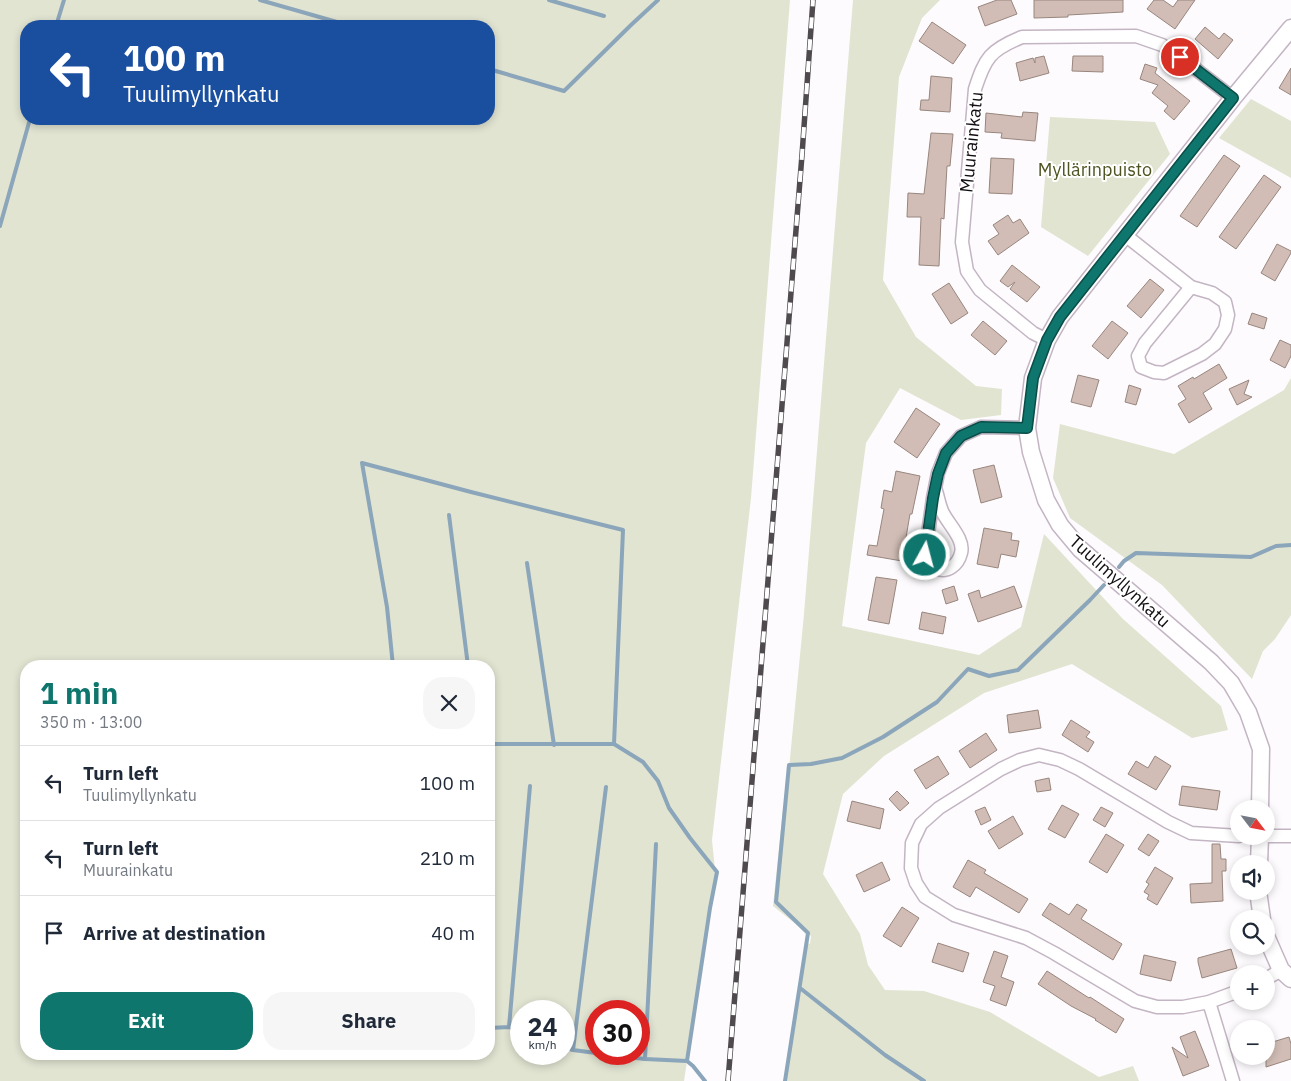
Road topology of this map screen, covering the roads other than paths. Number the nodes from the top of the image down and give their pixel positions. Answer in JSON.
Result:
{"nodes":[{"id":1,"x":1291,"y":28,"type":"edge"},
{"id":2,"x":1233,"y":98,"type":"junction"},
{"id":3,"x":1125,"y":234,"type":"junction"},
{"id":4,"x":1190,"y":287,"type":"junction"},
{"id":5,"x":1047,"y":340,"type":"junction"},
{"id":6,"x":1027,"y":428,"type":"junction"},
{"id":7,"x":935,"y":488,"type":"junction"},
{"id":8,"x":1260,"y":800,"type":"edge"},
{"id":9,"x":1230,"y":835,"type":"edge"},
{"id":10,"x":1275,"y":836,"type":"edge"},
{"id":11,"x":1291,"y":836,"type":"edge"},
{"id":12,"x":1275,"y":953,"type":"edge"},
{"id":13,"x":1286,"y":974,"type":"edge"},
{"id":14,"x":1230,"y":994,"type":"edge"},
{"id":15,"x":1209,"y":1002,"type":"junction"},
{"id":16,"x":1234,"y":1081,"type":"edge"}],
"edges":[{"from":1,"to":2,"type":"street","name":"Tuulimyllynkatu"},
{"from":2,"to":3,"type":"street","name":"Tuulimyllynkatu"},
{"from":2,"to":5,"type":"street","name":"Muurainkatu"},
{"from":3,"to":4,"type":"street"},
{"from":3,"to":5,"type":"street","name":"Tuulimyllynkatu"},
{"from":4,"to":4,"type":"street"},
{"from":5,"to":6,"type":"street","name":"Tuulimyllynkatu"},
{"from":6,"to":7,"type":"street"},
{"from":6,"to":8,"type":"street","name":"Tuulimyllynkatu"},
{"from":7,"to":7,"type":"street"},
{"from":9,"to":15,"type":"street"},
{"from":10,"to":11,"type":"street"},
{"from":12,"to":13,"type":"street"},
{"from":14,"to":15,"type":"street"},
{"from":15,"to":16,"type":"street"}]}
